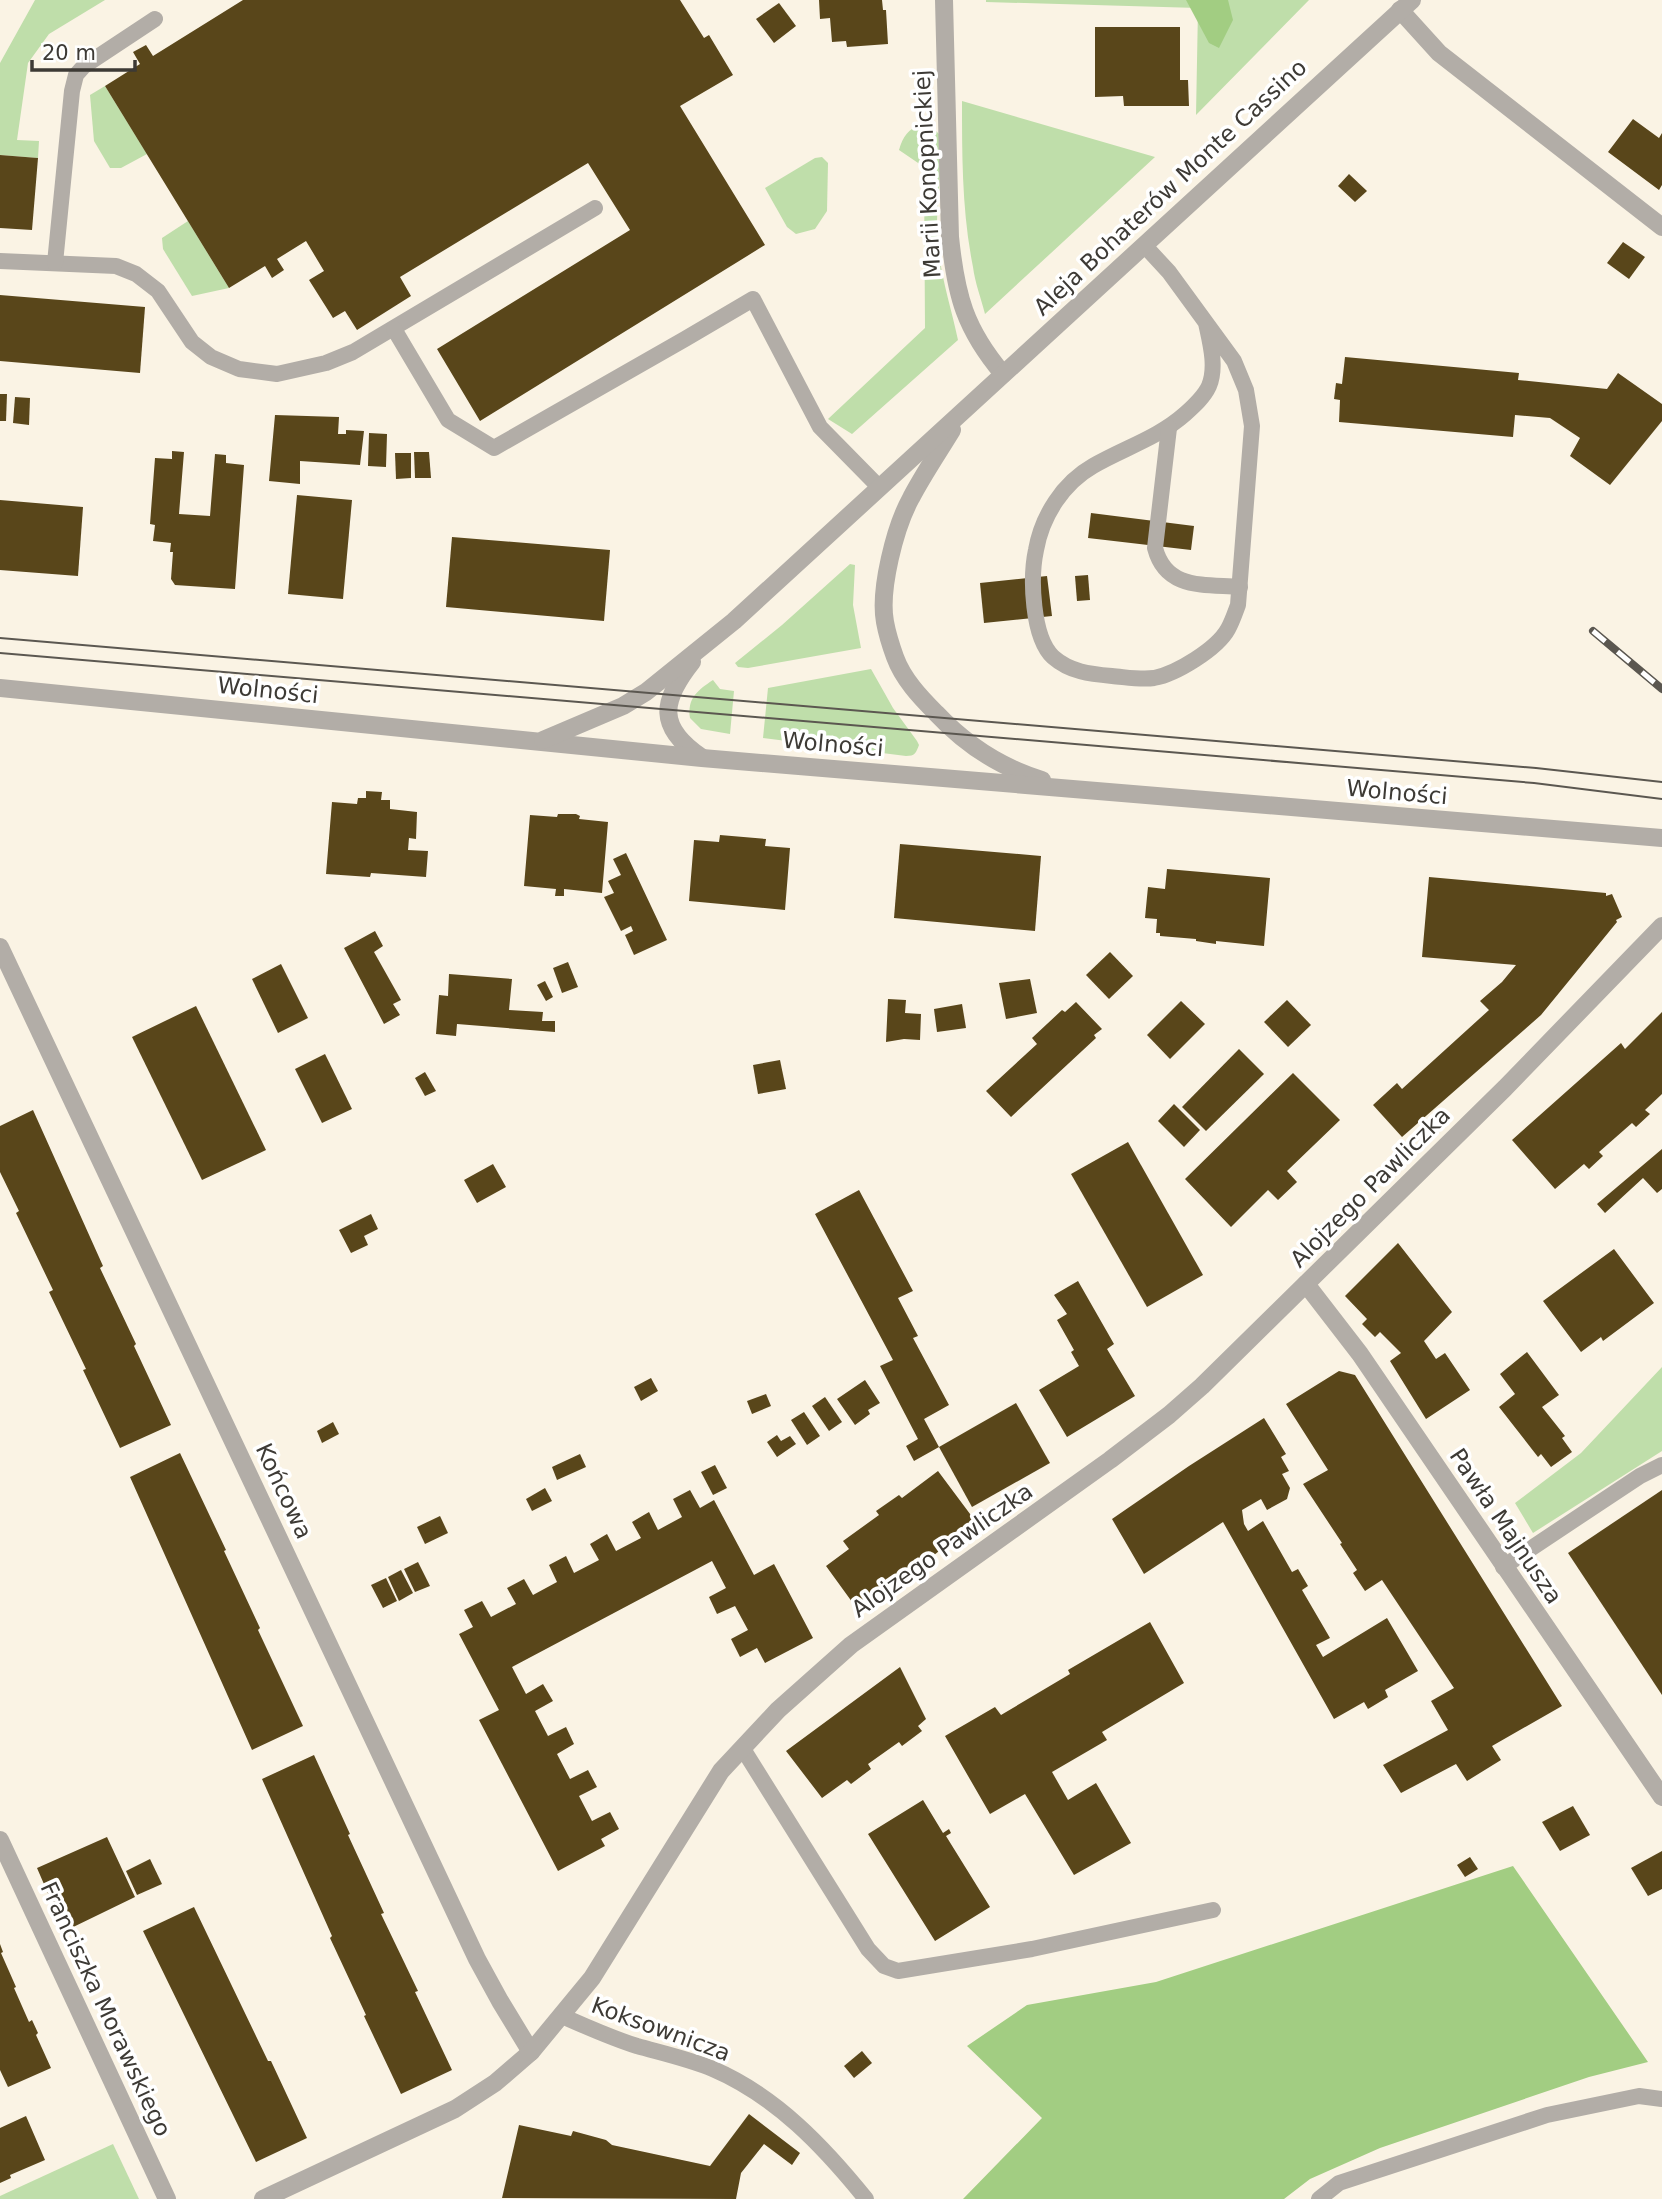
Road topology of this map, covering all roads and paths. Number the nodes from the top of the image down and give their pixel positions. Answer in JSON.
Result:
{"nodes":[{"id":1,"x":944,"y":0,"type":"edge"},
{"id":2,"x":1406,"y":5,"type":"edge"},
{"id":3,"x":155,"y":19,"type":"dead end"},
{"id":4,"x":595,"y":208,"type":"dead end"},
{"id":5,"x":1662,"y":228,"type":"edge"},
{"id":6,"x":1144,"y":245,"type":"junction"},
{"id":7,"x":0,"y":261,"type":"edge"},
{"id":8,"x":55,"y":263,"type":"junction"},
{"id":9,"x":1206,"y":323,"type":"junction"},
{"id":10,"x":394,"y":329,"type":"junction"},
{"id":11,"x":1003,"y":374,"type":"junction"},
{"id":12,"x":963,"y":412,"type":"junction"},
{"id":13,"x":1169,"y":428,"type":"junction"},
{"id":14,"x":880,"y":488,"type":"junction"},
{"id":15,"x":1240,"y":587,"type":"junction"},
{"id":16,"x":705,"y":645,"type":"junction"},
{"id":17,"x":4,"y":691,"type":"edge"},
{"id":18,"x":540,"y":742,"type":"junction"},
{"id":19,"x":702,"y":758,"type":"junction"},
{"id":20,"x":1076,"y":790,"type":"junction"},
{"id":21,"x":1662,"y":838,"type":"edge"},
{"id":22,"x":1662,"y":926,"type":"edge"},
{"id":23,"x":1,"y":950,"type":"edge"},
{"id":24,"x":1306,"y":1284,"type":"junction"},
{"id":25,"x":1662,"y":1465,"type":"edge"},
{"id":26,"x":1503,"y":1567,"type":"junction"},
{"id":27,"x":743,"y":1749,"type":"junction"},
{"id":28,"x":1662,"y":1797,"type":"edge"},
{"id":29,"x":0,"y":1840,"type":"edge"},
{"id":30,"x":1213,"y":1910,"type":"dead end"},
{"id":31,"x":562,"y":2016,"type":"junction"},
{"id":32,"x":531,"y":2052,"type":"junction"},
{"id":33,"x":1662,"y":2099,"type":"edge"},
{"id":34,"x":167,"y":2199,"type":"edge"},
{"id":35,"x":263,"y":2199,"type":"edge"},
{"id":36,"x":866,"y":2199,"type":"edge"},
{"id":37,"x":1319,"y":2199,"type":"edge"}],
"edges":[{"from":1,"to":11,"type":"street","name":"Marii Konopnickiej"},
{"from":2,"to":5,"type":"street"},
{"from":2,"to":6,"type":"street","name":"Aleja Bohaterów Monte Cassino"},
{"from":3,"to":8,"type":"lane"},
{"from":4,"to":10,"type":"lane"},
{"from":6,"to":9,"type":"lane"},
{"from":6,"to":11,"type":"street","name":"Aleja Bohaterów Monte Cassino"},
{"from":7,"to":8,"type":"lane"},
{"from":8,"to":10,"type":"lane"},
{"from":9,"to":13,"type":"lane"},
{"from":9,"to":15,"type":"lane"},
{"from":10,"to":14,"type":"lane"},
{"from":11,"to":12,"type":"street","name":"Aleja Bohaterów Monte Cassino"},
{"from":12,"to":14,"type":"street","name":"Aleja Bohaterów Monte Cassino"},
{"from":12,"to":20,"type":"street","name":"Aleja Bohaterów Monte Cassino"},
{"from":13,"to":15,"type":"lane"},
{"from":13,"to":15,"type":"lane"},
{"from":14,"to":16,"type":"street","name":"Aleja Bohaterów Monte Cassino"},
{"from":16,"to":18,"type":"street","name":"Aleja Bohaterów Monte Cassino"},
{"from":16,"to":19,"type":"street","name":"Aleja Bohaterów Monte Cassino"},
{"from":17,"to":18,"type":"street","name":"Wolności"},
{"from":18,"to":19,"type":"street","name":"Wolności"},
{"from":19,"to":20,"type":"street","name":"Wolności"},
{"from":20,"to":21,"type":"street","name":"Wolności"},
{"from":22,"to":24,"type":"street","name":"Alojzego Pawliczka"},
{"from":23,"to":32,"type":"street","name":"Końcowa"},
{"from":24,"to":26,"type":"street","name":"Pawła Majnusza"},
{"from":24,"to":27,"type":"street","name":"Alojzego Pawliczka"},
{"from":25,"to":26,"type":"lane"},
{"from":26,"to":28,"type":"street","name":"Pawła Majnusza"},
{"from":27,"to":30,"type":"lane"},
{"from":27,"to":31,"type":"street","name":"Alojzego Pawliczka"},
{"from":29,"to":34,"type":"street","name":"Franciszka Morawskiego"},
{"from":31,"to":32,"type":"street","name":"Alojzego Pawliczka"},
{"from":31,"to":36,"type":"lane","name":"Koksownicza"},
{"from":32,"to":35,"type":"street","name":"Alojzego Pawliczka"},
{"from":33,"to":37,"type":"lane"}]}
